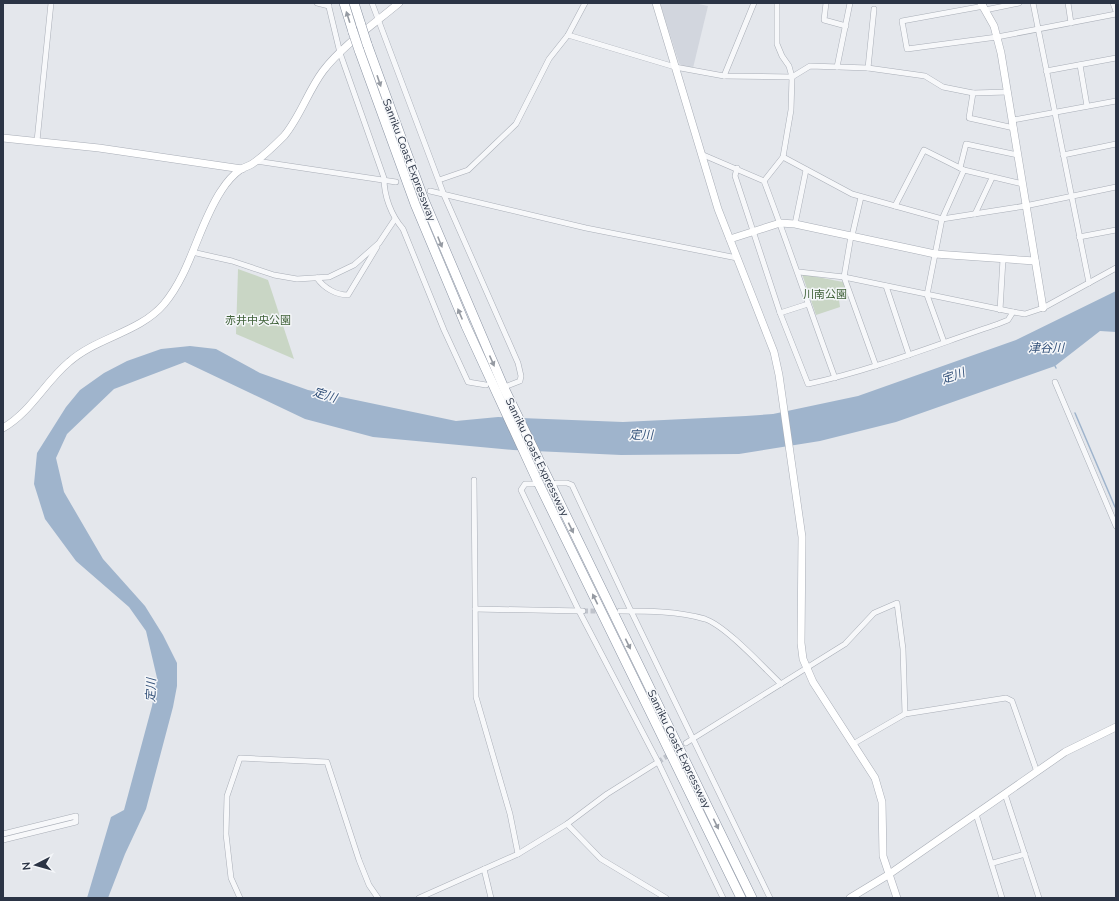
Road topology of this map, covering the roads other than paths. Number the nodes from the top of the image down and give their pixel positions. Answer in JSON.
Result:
{"nodes":[{"id":1,"x":51,"y":3,"type":"edge"},
{"id":2,"x":317,"y":3,"type":"edge"},
{"id":3,"x":344,"y":3,"type":"edge"},
{"id":4,"x":354,"y":3,"type":"edge"},
{"id":5,"x":372,"y":3,"type":"edge"},
{"id":6,"x":399,"y":3,"type":"edge"},
{"id":7,"x":585,"y":3,"type":"edge"},
{"id":8,"x":656,"y":3,"type":"edge"},
{"id":9,"x":754,"y":3,"type":"edge"},
{"id":10,"x":777,"y":3,"type":"edge"},
{"id":11,"x":826,"y":3,"type":"edge"},
{"id":12,"x":850,"y":3,"type":"edge"},
{"id":13,"x":1019,"y":3,"type":"edge"},
{"id":14,"x":1033,"y":3,"type":"edge"},
{"id":15,"x":1068,"y":3,"type":"edge"},
{"id":16,"x":1113,"y":3,"type":"edge"},
{"id":17,"x":328,"y":4,"type":"edge"},
{"id":18,"x":983,"y":6,"type":"edge"},
{"id":19,"x":874,"y":9,"type":"dead end"},
{"id":20,"x":1116,"y":11,"type":"edge"},
{"id":21,"x":1116,"y":14,"type":"edge"},
{"id":22,"x":378,"y":20,"type":"junction"},
{"id":23,"x":1071,"y":23,"type":"junction"},
{"id":24,"x":846,"y":26,"type":"junction"},
{"id":25,"x":1038,"y":30,"type":"junction"},
{"id":26,"x":568,"y":35,"type":"junction"},
{"id":27,"x":997,"y":37,"type":"junction"},
{"id":28,"x":340,"y":53,"type":"junction"},
{"id":29,"x":1116,"y":58,"type":"edge"},
{"id":30,"x":1080,"y":65,"type":"junction"},
{"id":31,"x":676,"y":67,"type":"junction"},
{"id":32,"x":837,"y":67,"type":"junction"},
{"id":33,"x":868,"y":68,"type":"junction"},
{"id":34,"x":1046,"y":71,"type":"junction"},
{"id":35,"x":724,"y":76,"type":"junction"},
{"id":36,"x":792,"y":77,"type":"junction"},
{"id":37,"x":1008,"y":92,"type":"junction"},
{"id":38,"x":974,"y":93,"type":"junction"},
{"id":39,"x":1116,"y":101,"type":"edge"},
{"id":40,"x":1087,"y":106,"type":"junction"},
{"id":41,"x":1054,"y":113,"type":"junction"},
{"id":42,"x":1013,"y":120,"type":"junction"},
{"id":43,"x":1014,"y":128,"type":"junction"},
{"id":44,"x":3,"y":138,"type":"edge"},
{"id":45,"x":37,"y":141,"type":"junction"},
{"id":46,"x":1116,"y":144,"type":"edge"},
{"id":47,"x":700,"y":154,"type":"junction"},
{"id":48,"x":1018,"y":155,"type":"junction"},
{"id":49,"x":1063,"y":155,"type":"junction"},
{"id":50,"x":783,"y":158,"type":"junction"},
{"id":51,"x":256,"y":161,"type":"junction"},
{"id":52,"x":737,"y":168,"type":"junction"},
{"id":53,"x":242,"y":169,"type":"junction"},
{"id":54,"x":962,"y":169,"type":"junction"},
{"id":55,"x":806,"y":170,"type":"junction"},
{"id":56,"x":384,"y":178,"type":"junction"},
{"id":57,"x":992,"y":178,"type":"junction"},
{"id":58,"x":439,"y":180,"type":"junction"},
{"id":59,"x":764,"y":181,"type":"junction"},
{"id":60,"x":396,"y":182,"type":"dead end"},
{"id":61,"x":1023,"y":184,"type":"junction"},
{"id":62,"x":1116,"y":187,"type":"edge"},
{"id":63,"x":430,"y":191,"type":"dead end"},
{"id":64,"x":444,"y":195,"type":"junction"},
{"id":65,"x":1071,"y":196,"type":"junction"},
{"id":66,"x":861,"y":197,"type":"junction"},
{"id":67,"x":895,"y":206,"type":"junction"},
{"id":68,"x":1026,"y":206,"type":"junction"},
{"id":69,"x":975,"y":214,"type":"junction"},
{"id":70,"x":395,"y":219,"type":"junction"},
{"id":71,"x":942,"y":219,"type":"junction"},
{"id":72,"x":780,"y":223,"type":"junction"},
{"id":73,"x":795,"y":224,"type":"junction"},
{"id":74,"x":1116,"y":230,"type":"edge"},
{"id":75,"x":753,"y":232,"type":"junction"},
{"id":76,"x":852,"y":236,"type":"junction"},
{"id":77,"x":1079,"y":237,"type":"junction"},
{"id":78,"x":730,"y":239,"type":"junction"},
{"id":79,"x":379,"y":243,"type":"junction"},
{"id":80,"x":192,"y":252,"type":"junction"},
{"id":81,"x":935,"y":254,"type":"junction"},
{"id":82,"x":737,"y":258,"type":"junction"},
{"id":83,"x":1003,"y":259,"type":"junction"},
{"id":84,"x":1035,"y":261,"type":"junction"},
{"id":85,"x":1116,"y":268,"type":"edge"},
{"id":86,"x":799,"y":272,"type":"junction"},
{"id":87,"x":844,"y":277,"type":"junction"},
{"id":88,"x":317,"y":278,"type":"junction"},
{"id":89,"x":1089,"y":283,"type":"junction"},
{"id":90,"x":886,"y":286,"type":"junction"},
{"id":91,"x":927,"y":295,"type":"junction"},
{"id":92,"x":808,"y":304,"type":"junction"},
{"id":93,"x":1043,"y":308,"type":"junction"},
{"id":94,"x":1000,"y":310,"type":"junction"},
{"id":95,"x":1013,"y":312,"type":"junction"},
{"id":96,"x":780,"y":313,"type":"junction"},
{"id":97,"x":944,"y":342,"type":"junction"},
{"id":98,"x":909,"y":355,"type":"junction"},
{"id":99,"x":876,"y":366,"type":"junction"},
{"id":100,"x":835,"y":378,"type":"junction"},
{"id":101,"x":1055,"y":382,"type":"dead end"},
{"id":102,"x":490,"y":386,"type":"junction"},
{"id":103,"x":506,"y":387,"type":"junction"},
{"id":104,"x":3,"y":428,"type":"edge"},
{"id":105,"x":474,"y":480,"type":"dead end"},
{"id":106,"x":552,"y":481,"type":"junction"},
{"id":107,"x":535,"y":482,"type":"junction"},
{"id":108,"x":1116,"y":526,"type":"edge"},
{"id":109,"x":475,"y":609,"type":"junction"},
{"id":110,"x":581,"y":611,"type":"junction"},
{"id":111,"x":620,"y":612,"type":"dead end"},
{"id":112,"x":631,"y":612,"type":"junction"},
{"id":113,"x":807,"y":669,"type":"junction"},
{"id":114,"x":781,"y":684,"type":"junction"},
{"id":115,"x":905,"y":714,"type":"junction"},
{"id":116,"x":1116,"y":728,"type":"edge"},
{"id":117,"x":694,"y":738,"type":"junction"},
{"id":118,"x":686,"y":743,"type":"dead end"},
{"id":119,"x":853,"y":744,"type":"junction"},
{"id":120,"x":658,"y":762,"type":"junction"},
{"id":121,"x":1037,"y":772,"type":"junction"},
{"id":122,"x":1005,"y":794,"type":"junction"},
{"id":123,"x":976,"y":814,"type":"junction"},
{"id":124,"x":567,"y":824,"type":"junction"},
{"id":125,"x":3,"y":834,"type":"edge"},
{"id":126,"x":3,"y":840,"type":"edge"},
{"id":127,"x":518,"y":854,"type":"junction"},
{"id":128,"x":1025,"y":854,"type":"junction"},
{"id":129,"x":993,"y":863,"type":"junction"},
{"id":130,"x":484,"y":869,"type":"junction"},
{"id":131,"x":888,"y":876,"type":"junction"},
{"id":132,"x":240,"y":898,"type":"edge"},
{"id":133,"x":378,"y":898,"type":"edge"},
{"id":134,"x":419,"y":898,"type":"edge"},
{"id":135,"x":491,"y":898,"type":"edge"},
{"id":136,"x":666,"y":898,"type":"edge"},
{"id":137,"x":723,"y":898,"type":"edge"},
{"id":138,"x":741,"y":898,"type":"edge"},
{"id":139,"x":752,"y":898,"type":"edge"},
{"id":140,"x":770,"y":898,"type":"edge"},
{"id":141,"x":850,"y":898,"type":"edge"},
{"id":142,"x":897,"y":898,"type":"edge"},
{"id":143,"x":1002,"y":898,"type":"edge"},
{"id":144,"x":1039,"y":898,"type":"edge"}],
"edges":[{"from":1,"to":45,"type":"street"},
{"from":2,"to":17,"type":"street"},
{"from":102,"to":3,"type":"highway","name":"Sanriku Coast Expressway","one_way":true,"bridge":true},
{"from":4,"to":103,"type":"highway","name":"Sanriku Coast Expressway","one_way":true,"bridge":true},
{"from":5,"to":22,"type":"street"},
{"from":6,"to":22,"type":"street"},
{"from":7,"to":26,"type":"street"},
{"from":8,"to":31,"type":"street"},
{"from":9,"to":35,"type":"street"},
{"from":10,"to":36,"type":"street"},
{"from":11,"to":24,"type":"street"},
{"from":12,"to":24,"type":"street"},
{"from":13,"to":18,"type":"street"},
{"from":14,"to":25,"type":"street"},
{"from":15,"to":23,"type":"street"},
{"from":16,"to":20,"type":"street"},
{"from":17,"to":28,"type":"street"},
{"from":18,"to":27,"type":"street"},
{"from":18,"to":27,"type":"street"},
{"from":19,"to":33,"type":"street"},
{"from":21,"to":23,"type":"street"},
{"from":22,"to":28,"type":"street"},
{"from":22,"to":58,"type":"street"},
{"from":23,"to":25,"type":"street"},
{"from":24,"to":32,"type":"street"},
{"from":25,"to":27,"type":"street"},
{"from":25,"to":34,"type":"street"},
{"from":26,"to":31,"type":"street"},
{"from":26,"to":58,"type":"street"},
{"from":27,"to":37,"type":"street"},
{"from":28,"to":51,"type":"street"},
{"from":28,"to":56,"type":"street"},
{"from":29,"to":30,"type":"street"},
{"from":30,"to":34,"type":"street"},
{"from":30,"to":40,"type":"street"},
{"from":31,"to":35,"type":"street"},
{"from":31,"to":47,"type":"street"},
{"from":32,"to":33,"type":"street"},
{"from":32,"to":36,"type":"street"},
{"from":33,"to":38,"type":"street"},
{"from":34,"to":41,"type":"street"},
{"from":35,"to":36,"type":"street"},
{"from":36,"to":50,"type":"street"},
{"from":37,"to":38,"type":"street"},
{"from":37,"to":42,"type":"street"},
{"from":38,"to":43,"type":"street"},
{"from":39,"to":40,"type":"street"},
{"from":40,"to":41,"type":"street"},
{"from":41,"to":42,"type":"street"},
{"from":41,"to":49,"type":"street"},
{"from":42,"to":43,"type":"street"},
{"from":43,"to":48,"type":"street"},
{"from":44,"to":45,"type":"street"},
{"from":45,"to":53,"type":"street"},
{"from":46,"to":49,"type":"street"},
{"from":47,"to":52,"type":"street"},
{"from":47,"to":78,"type":"street"},
{"from":48,"to":54,"type":"street"},
{"from":48,"to":61,"type":"street"},
{"from":49,"to":65,"type":"street"},
{"from":50,"to":55,"type":"street"},
{"from":50,"to":59,"type":"street"},
{"from":51,"to":53,"type":"street"},
{"from":51,"to":56,"type":"street"},
{"from":52,"to":59,"type":"street"},
{"from":52,"to":75,"type":"street"},
{"from":53,"to":80,"type":"street"},
{"from":54,"to":57,"type":"street"},
{"from":54,"to":67,"type":"street"},
{"from":54,"to":71,"type":"street"},
{"from":55,"to":66,"type":"street"},
{"from":55,"to":73,"type":"street"},
{"from":56,"to":60,"type":"street"},
{"from":56,"to":70,"type":"street"},
{"from":57,"to":61,"type":"street"},
{"from":57,"to":69,"type":"street"},
{"from":58,"to":64,"type":"street"},
{"from":59,"to":72,"type":"street"},
{"from":61,"to":68,"type":"street"},
{"from":62,"to":65,"type":"street"},
{"from":63,"to":64,"type":"street"},
{"from":64,"to":82,"type":"street"},
{"from":64,"to":103,"type":"street"},
{"from":65,"to":68,"type":"street"},
{"from":65,"to":77,"type":"street"},
{"from":66,"to":67,"type":"street"},
{"from":66,"to":76,"type":"street"},
{"from":67,"to":71,"type":"street"},
{"from":68,"to":69,"type":"street"},
{"from":68,"to":84,"type":"street"},
{"from":69,"to":71,"type":"street"},
{"from":70,"to":79,"type":"street"},
{"from":70,"to":102,"type":"street"},
{"from":71,"to":81,"type":"street"},
{"from":72,"to":73,"type":"street"},
{"from":72,"to":75,"type":"street"},
{"from":72,"to":86,"type":"street"},
{"from":73,"to":76,"type":"street"},
{"from":74,"to":77,"type":"street"},
{"from":75,"to":78,"type":"street"},
{"from":75,"to":96,"type":"street"},
{"from":76,"to":81,"type":"street"},
{"from":76,"to":87,"type":"street"},
{"from":77,"to":89,"type":"street"},
{"from":78,"to":82,"type":"street"},
{"from":79,"to":88,"type":"street"},
{"from":79,"to":88,"type":"street"},
{"from":80,"to":88,"type":"street"},
{"from":80,"to":104,"type":"street"},
{"from":81,"to":83,"type":"street"},
{"from":81,"to":91,"type":"street"},
{"from":82,"to":113,"type":"street"},
{"from":83,"to":84,"type":"street"},
{"from":83,"to":94,"type":"street"},
{"from":84,"to":93,"type":"street"},
{"from":85,"to":89,"type":"street"},
{"from":86,"to":87,"type":"street"},
{"from":86,"to":92,"type":"street"},
{"from":87,"to":90,"type":"street"},
{"from":87,"to":99,"type":"street"},
{"from":89,"to":93,"type":"street"},
{"from":90,"to":91,"type":"street"},
{"from":90,"to":98,"type":"street"},
{"from":91,"to":94,"type":"street"},
{"from":91,"to":97,"type":"street"},
{"from":92,"to":96,"type":"street"},
{"from":92,"to":100,"type":"street"},
{"from":93,"to":95,"type":"street"},
{"from":94,"to":95,"type":"street"},
{"from":95,"to":97,"type":"street"},
{"from":96,"to":100,"type":"street"},
{"from":97,"to":98,"type":"street"},
{"from":98,"to":99,"type":"street"},
{"from":99,"to":100,"type":"street"},
{"from":101,"to":108,"type":"street"},
{"from":102,"to":107,"type":"highway","name":"Sanriku Coast Expressway"},
{"from":103,"to":106,"type":"highway","name":"Sanriku Coast Expressway"},
{"from":105,"to":109,"type":"street"},
{"from":106,"to":112,"type":"street"},
{"from":106,"to":139,"type":"highway","name":"Sanriku Coast Expressway","one_way":true},
{"from":107,"to":110,"type":"street"},
{"from":138,"to":107,"type":"highway","name":"Sanriku Coast Expressway","one_way":true},
{"from":109,"to":110,"type":"street"},
{"from":109,"to":127,"type":"street"},
{"from":110,"to":120,"type":"street"},
{"from":111,"to":112,"type":"street"},
{"from":112,"to":114,"type":"street"},
{"from":112,"to":117,"type":"street"},
{"from":113,"to":114,"type":"street"},
{"from":113,"to":115,"type":"street"},
{"from":113,"to":119,"type":"street"},
{"from":114,"to":117,"type":"street"},
{"from":115,"to":119,"type":"street"},
{"from":115,"to":121,"type":"street"},
{"from":116,"to":121,"type":"street"},
{"from":117,"to":118,"type":"street"},
{"from":117,"to":140,"type":"street"},
{"from":119,"to":131,"type":"street"},
{"from":120,"to":124,"type":"street"},
{"from":120,"to":137,"type":"street"},
{"from":121,"to":122,"type":"street"},
{"from":122,"to":123,"type":"street"},
{"from":122,"to":128,"type":"street"},
{"from":123,"to":129,"type":"street"},
{"from":123,"to":131,"type":"street"},
{"from":124,"to":127,"type":"street"},
{"from":124,"to":136,"type":"street"},
{"from":125,"to":126,"type":"street"},
{"from":127,"to":130,"type":"street"},
{"from":128,"to":129,"type":"street"},
{"from":128,"to":144,"type":"street"},
{"from":129,"to":143,"type":"street"},
{"from":130,"to":134,"type":"street"},
{"from":130,"to":135,"type":"street"},
{"from":131,"to":141,"type":"street"},
{"from":131,"to":142,"type":"street"},
{"from":132,"to":133,"type":"street"}]}
